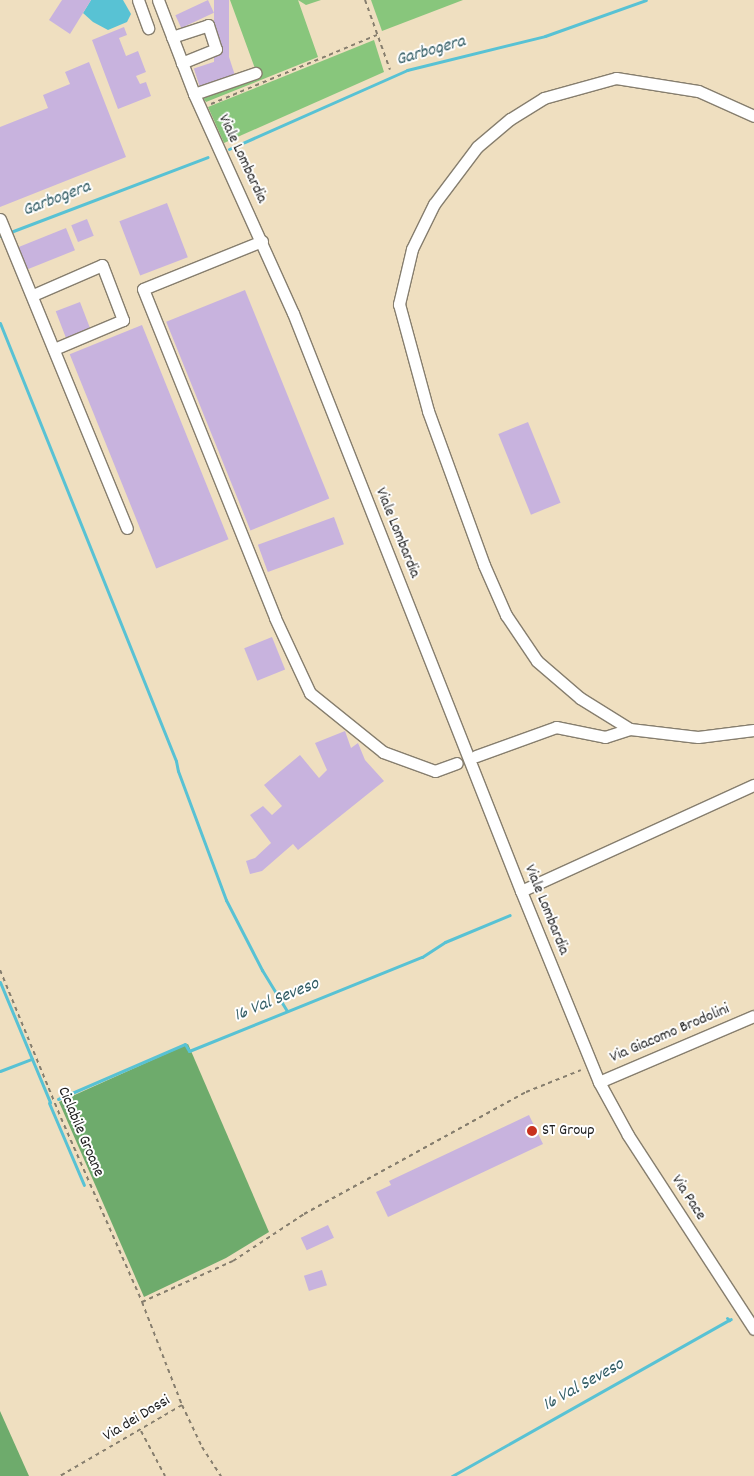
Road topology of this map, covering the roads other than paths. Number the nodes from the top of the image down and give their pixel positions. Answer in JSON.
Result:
{"nodes":[{"id":1,"x":138,"y":0,"type":"edge"},
{"id":2,"x":158,"y":0,"type":"edge"},
{"id":3,"x":148,"y":28,"type":"dead end"},
{"id":4,"x":172,"y":37,"type":"junction"},
{"id":5,"x":182,"y":63,"type":"junction"},
{"id":6,"x":255,"y":73,"type":"dead end"},
{"id":7,"x":194,"y":94,"type":"junction"},
{"id":8,"x":754,"y":116,"type":"edge"},
{"id":9,"x":0,"y":219,"type":"edge"},
{"id":10,"x":262,"y":241,"type":"junction"},
{"id":11,"x":33,"y":296,"type":"junction"},
{"id":12,"x":54,"y":349,"type":"junction"},
{"id":13,"x":127,"y":528,"type":"dead end"},
{"id":14,"x":630,"y":729,"type":"junction"},
{"id":15,"x":754,"y":730,"type":"edge"},
{"id":16,"x":476,"y":756,"type":"dead end"},
{"id":17,"x":457,"y":763,"type":"dead end"},
{"id":18,"x":754,"y":785,"type":"edge"},
{"id":19,"x":521,"y":892,"type":"junction"},
{"id":20,"x":754,"y":1016,"type":"edge"},
{"id":21,"x":599,"y":1082,"type":"junction"},
{"id":22,"x":754,"y":1329,"type":"edge"}],
"edges":[{"from":1,"to":3,"type":"street"},
{"from":2,"to":4,"type":"street","name":"Viale Lombardia"},
{"from":4,"to":5,"type":"street","name":"Viale Lombardia"},
{"from":4,"to":5,"type":"street"},
{"from":5,"to":7,"type":"street","name":"Viale Lombardia"},
{"from":6,"to":7,"type":"street"},
{"from":7,"to":10,"type":"street","name":"Viale Lombardia"},
{"from":8,"to":14,"type":"street"},
{"from":9,"to":11,"type":"street"},
{"from":10,"to":17,"type":"street"},
{"from":10,"to":19,"type":"street","name":"Viale Lombardia"},
{"from":11,"to":12,"type":"street"},
{"from":11,"to":12,"type":"street"},
{"from":12,"to":13,"type":"street"},
{"from":14,"to":15,"type":"street"},
{"from":14,"to":16,"type":"street"},
{"from":18,"to":19,"type":"street"},
{"from":19,"to":21,"type":"street","name":"Viale Lombardia"},
{"from":20,"to":21,"type":"street","name":"Via Giacomo Brodolini"},
{"from":21,"to":22,"type":"street","name":"Via Pace"}]}
